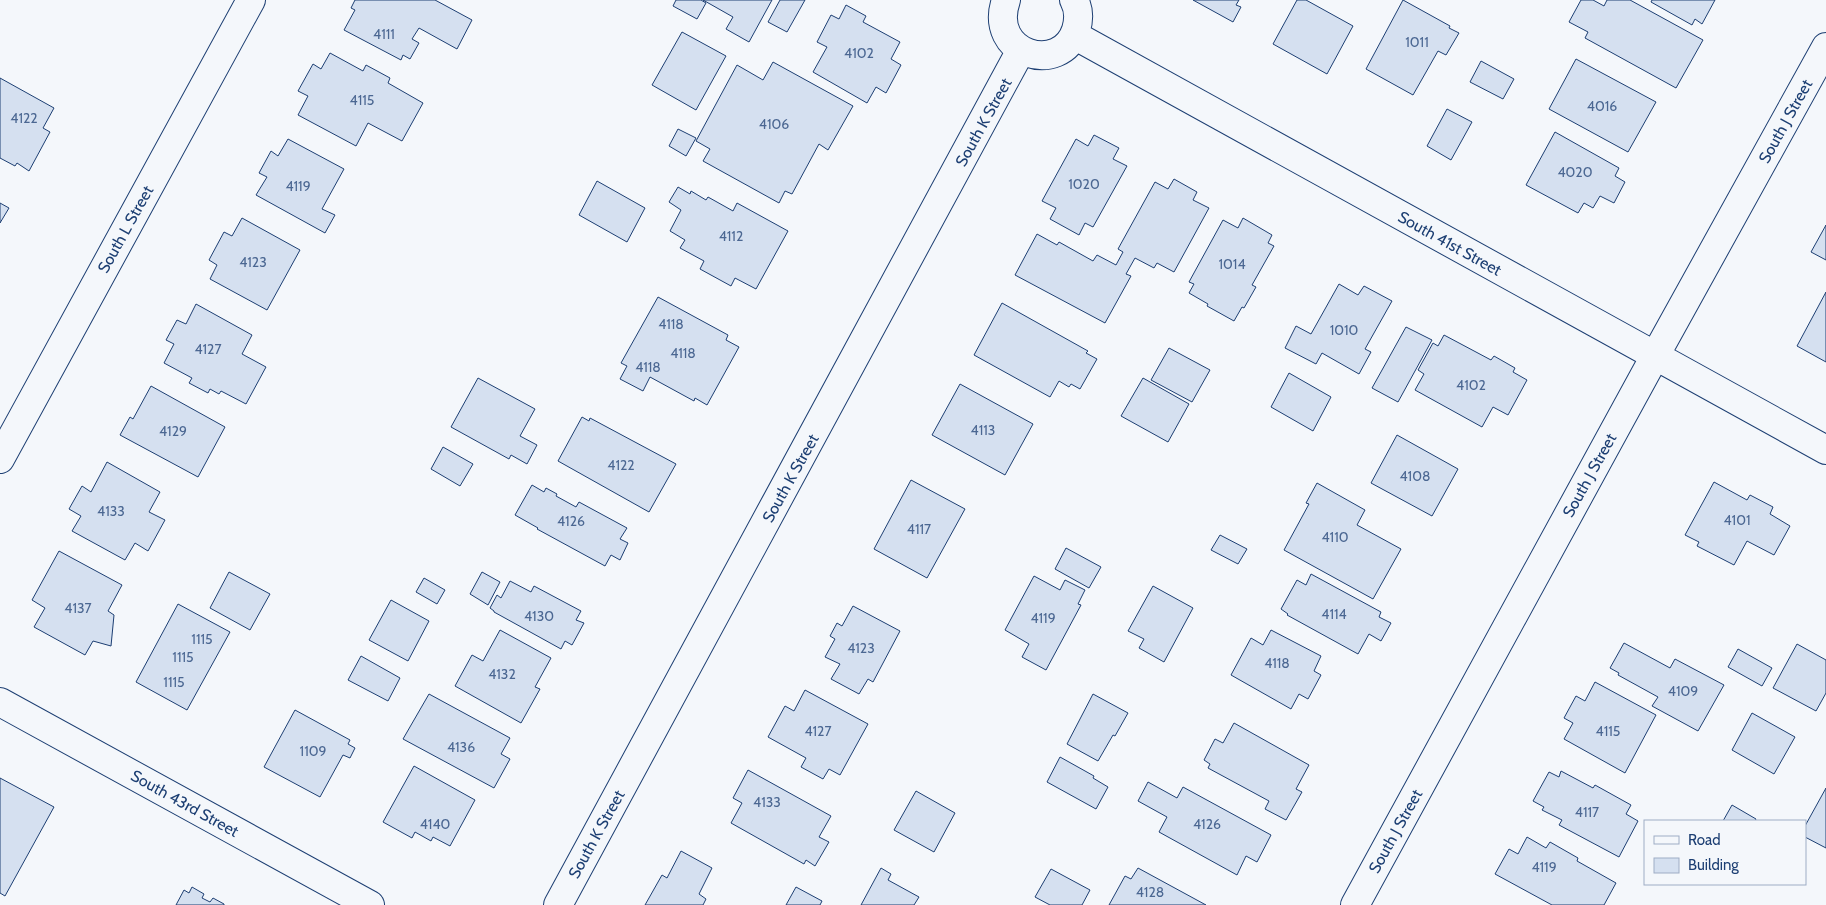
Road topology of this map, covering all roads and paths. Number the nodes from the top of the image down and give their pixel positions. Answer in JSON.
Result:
{"nodes":[{"id":1,"x":251,"y":0,"type":"edge"},
{"id":2,"x":1006,"y":0,"type":"edge"},
{"id":3,"x":1074,"y":0,"type":"edge"},
{"id":4,"x":1074,"y":36,"type":"junction"},
{"id":5,"x":1826,"y":47,"type":"edge"},
{"id":6,"x":1021,"y":50,"type":"junction"},
{"id":7,"x":1655,"y":356,"type":"junction"},
{"id":8,"x":1826,"y":450,"type":"edge"},
{"id":9,"x":0,"y":459,"type":"edge"},
{"id":10,"x":0,"y":702,"type":"edge"},
{"id":11,"x":370,"y":905,"type":"edge"},
{"id":12,"x":558,"y":905,"type":"edge"},
{"id":13,"x":1355,"y":905,"type":"edge"}],
"edges":[{"from":1,"to":9,"type":"street","name":"South L Street"},
{"from":2,"to":6,"type":"street"},
{"from":3,"to":4,"type":"street"},
{"from":4,"to":6,"type":"street"},
{"from":4,"to":7,"type":"street","name":"South 41st Street"},
{"from":5,"to":7,"type":"street","name":"South J Street"},
{"from":6,"to":12,"type":"street","name":"South K Street"},
{"from":7,"to":8,"type":"street","name":"South 41st Street"},
{"from":7,"to":13,"type":"street","name":"South J Street"},
{"from":10,"to":11,"type":"street","name":"South 43rd Street"}]}
